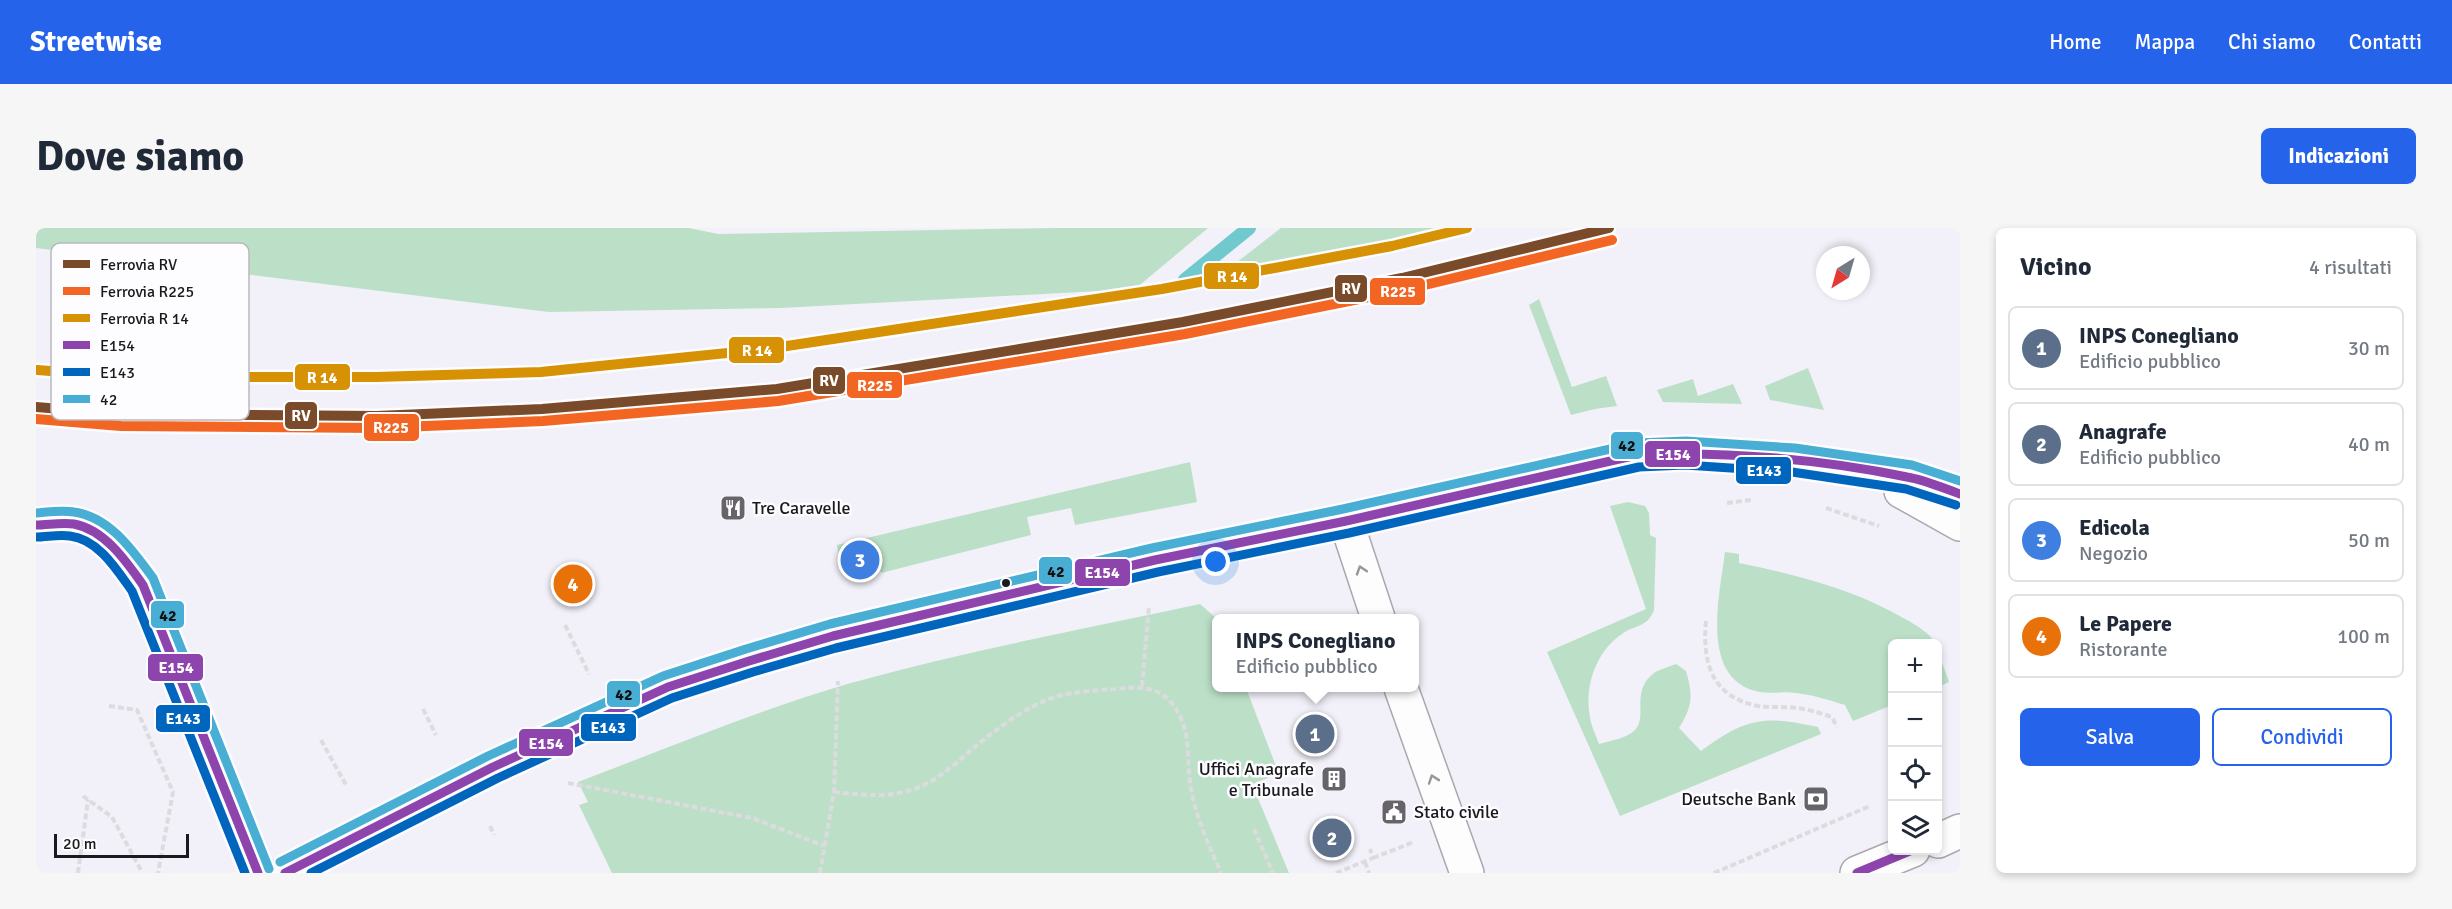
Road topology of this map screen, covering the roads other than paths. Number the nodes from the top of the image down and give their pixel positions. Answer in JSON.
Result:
{"nodes":[{"id":1,"x":1845,"y":469,"type":"junction"},
{"id":2,"x":1960,"y":494,"type":"edge"},
{"id":3,"x":36,"y":508,"type":"edge"},
{"id":4,"x":1346,"y":521,"type":"junction"},
{"id":5,"x":77,"y":524,"type":"junction"},
{"id":6,"x":1960,"y":524,"type":"edge"},
{"id":7,"x":36,"y":525,"type":"edge"},
{"id":8,"x":1376,"y":614,"type":"edge"},
{"id":9,"x":1403,"y":692,"type":"edge"},
{"id":10,"x":1960,"y":831,"type":"edge"},
{"id":11,"x":1942,"y":839,"type":"edge"},
{"id":12,"x":1901,"y":855,"type":"edge"},
{"id":13,"x":258,"y":873,"type":"edge"},
{"id":14,"x":285,"y":873,"type":"edge"},
{"id":15,"x":1467,"y":873,"type":"edge"},
{"id":16,"x":1857,"y":873,"type":"edge"}],
"edges":[{"from":1,"to":2,"type":"street"},
{"from":1,"to":4,"type":"street"},
{"from":1,"to":6,"type":"street"},
{"from":3,"to":5,"type":"lane"},
{"from":8,"to":4,"type":"street","one_way":true},
{"from":4,"to":14,"type":"street"},
{"from":5,"to":7,"type":"lane"},
{"from":5,"to":13,"type":"lane"},
{"from":15,"to":9,"type":"street","one_way":true},
{"from":10,"to":11,"type":"street"},
{"from":12,"to":16,"type":"street"}]}
